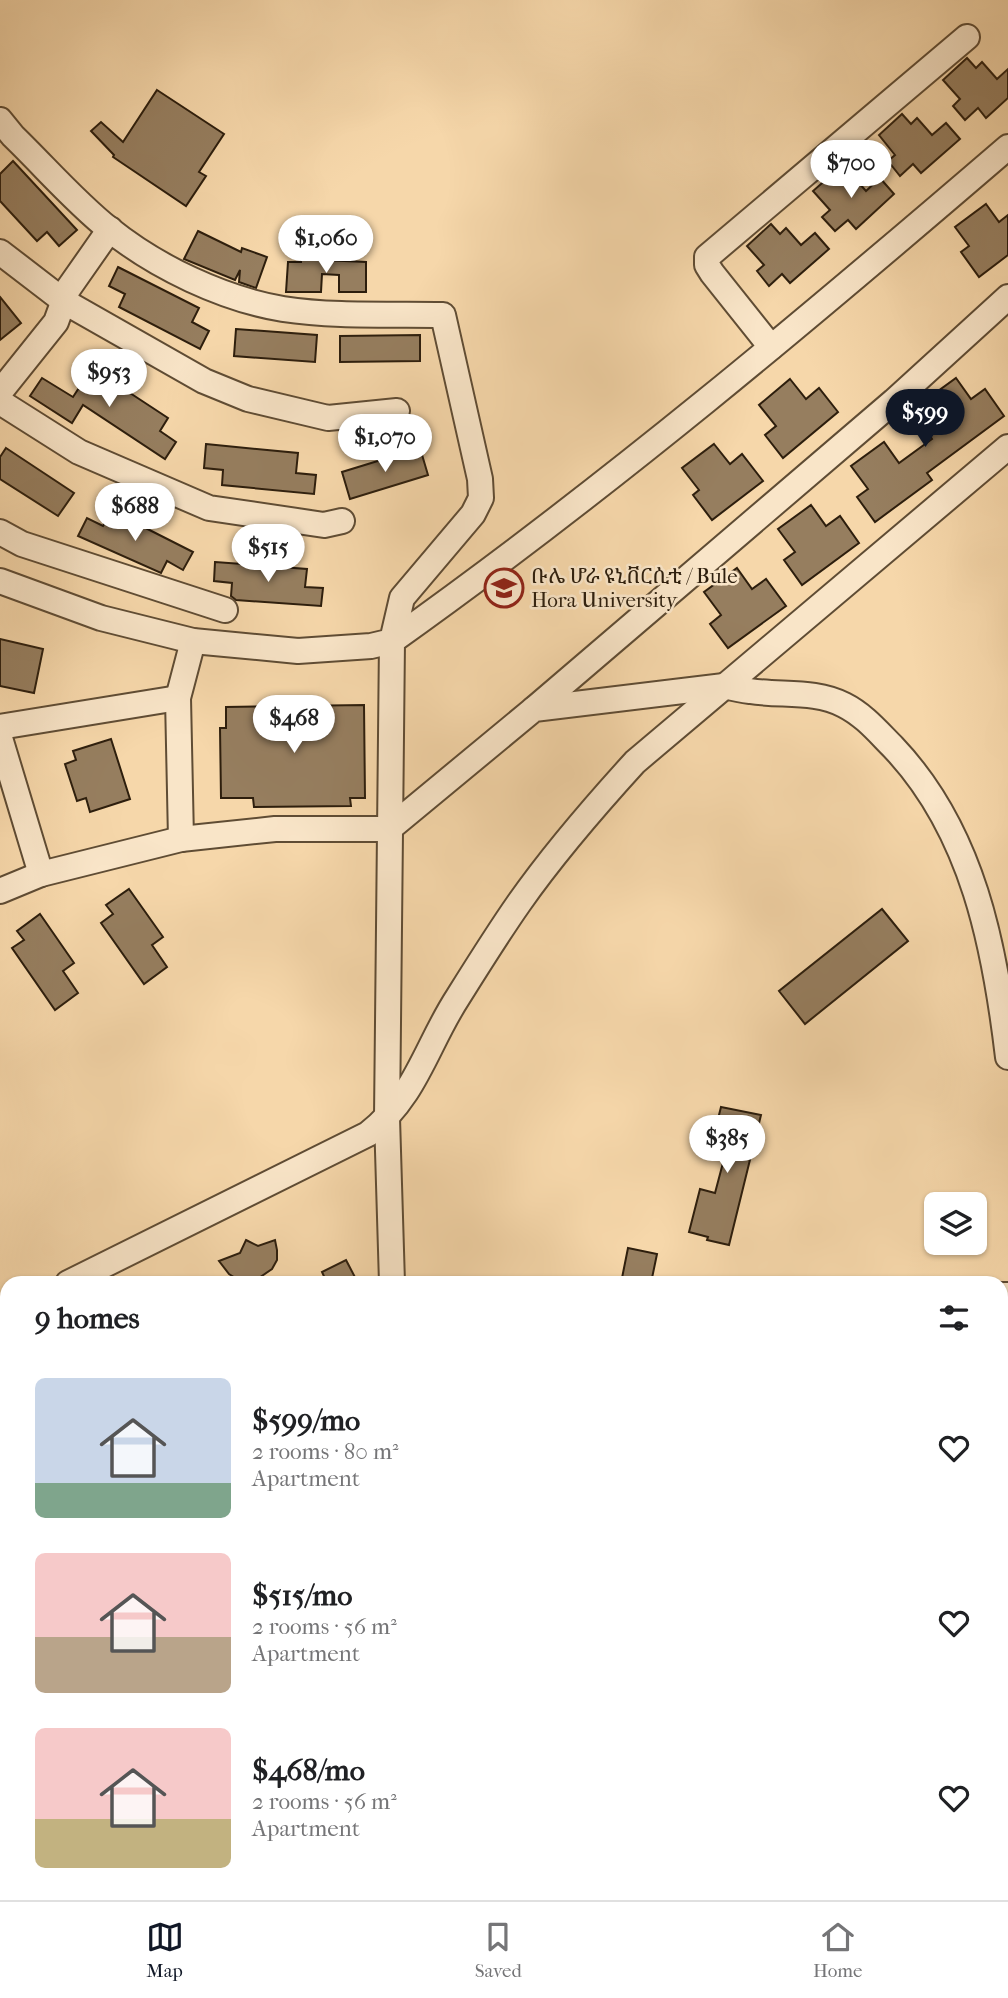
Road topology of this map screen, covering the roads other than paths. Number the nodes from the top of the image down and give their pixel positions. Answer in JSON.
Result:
{"nodes":[{"id":1,"x":967,"y":37,"type":"dead end"},
{"id":2,"x":0,"y":120,"type":"edge"},
{"id":3,"x":1008,"y":147,"type":"edge"},
{"id":4,"x":110,"y":229,"type":"junction"},
{"id":5,"x":0,"y":251,"type":"edge"},
{"id":6,"x":1008,"y":297,"type":"edge"},
{"id":7,"x":65,"y":302,"type":"junction"},
{"id":8,"x":771,"y":347,"type":"junction"},
{"id":9,"x":0,"y":392,"type":"edge"},
{"id":10,"x":0,"y":401,"type":"edge"},
{"id":11,"x":397,"y":411,"type":"dead end"},
{"id":12,"x":1008,"y":447,"type":"edge"},
{"id":13,"x":342,"y":521,"type":"dead end"},
{"id":14,"x":0,"y":531,"type":"edge"},
{"id":15,"x":0,"y":581,"type":"edge"},
{"id":16,"x":225,"y":610,"type":"dead end"},
{"id":17,"x":193,"y":641,"type":"junction"},
{"id":18,"x":392,"y":641,"type":"junction"},
{"id":19,"x":724,"y":686,"type":"junction"},
{"id":20,"x":178,"y":698,"type":"junction"},
{"id":21,"x":534,"y":709,"type":"junction"},
{"id":22,"x":0,"y":727,"type":"edge"},
{"id":23,"x":0,"y":738,"type":"edge"},
{"id":24,"x":389,"y":829,"type":"junction"},
{"id":25,"x":181,"y":839,"type":"junction"},
{"id":26,"x":41,"y":874,"type":"junction"},
{"id":27,"x":0,"y":891,"type":"edge"},
{"id":28,"x":1008,"y":1057,"type":"edge"},
{"id":29,"x":387,"y":1118,"type":"junction"},
{"id":30,"x":82,"y":1276,"type":"edge"},
{"id":31,"x":392,"y":1276,"type":"edge"}],
"edges":[{"from":1,"to":8,"type":"street"},
{"from":2,"to":4,"type":"street"},
{"from":3,"to":8,"type":"street"},
{"from":4,"to":7,"type":"street"},
{"from":4,"to":18,"type":"street"},
{"from":5,"to":7,"type":"street"},
{"from":6,"to":21,"type":"street"},
{"from":7,"to":9,"type":"street"},
{"from":7,"to":11,"type":"street"},
{"from":8,"to":18,"type":"street"},
{"from":10,"to":13,"type":"street"},
{"from":12,"to":19,"type":"street"},
{"from":14,"to":16,"type":"street"},
{"from":15,"to":17,"type":"street"},
{"from":17,"to":18,"type":"street"},
{"from":17,"to":20,"type":"street"},
{"from":18,"to":24,"type":"street"},
{"from":19,"to":21,"type":"street"},
{"from":19,"to":28,"type":"street"},
{"from":19,"to":29,"type":"street"},
{"from":20,"to":22,"type":"street"},
{"from":20,"to":25,"type":"street"},
{"from":21,"to":24,"type":"street"},
{"from":23,"to":26,"type":"street"},
{"from":24,"to":25,"type":"street"},
{"from":24,"to":29,"type":"street"},
{"from":25,"to":26,"type":"street"},
{"from":26,"to":27,"type":"street"},
{"from":29,"to":30,"type":"street"},
{"from":29,"to":31,"type":"street"}]}
